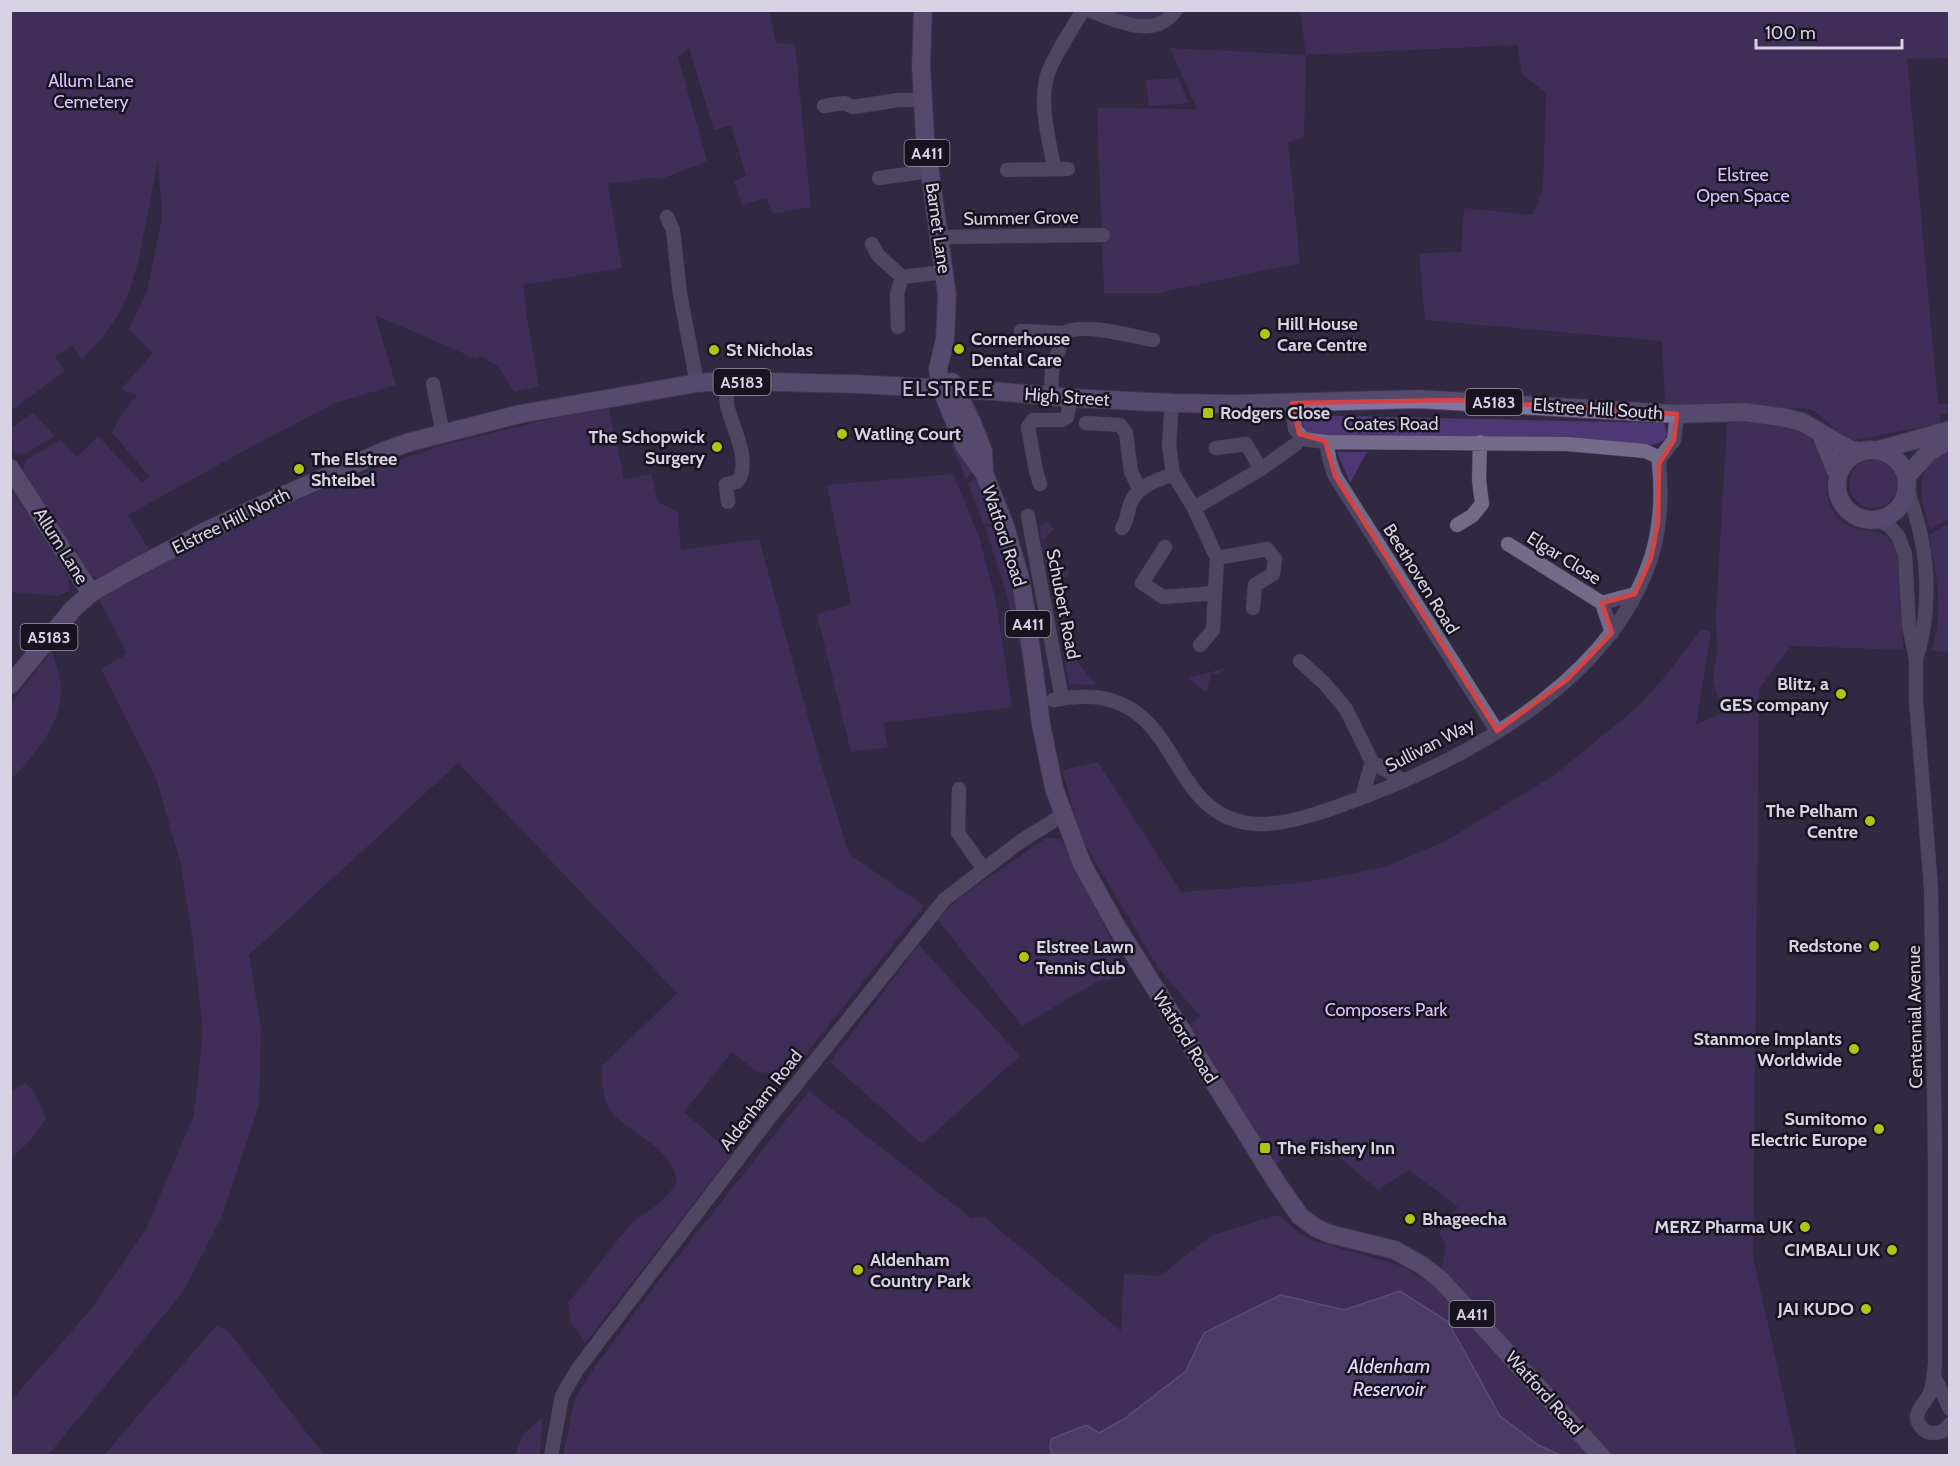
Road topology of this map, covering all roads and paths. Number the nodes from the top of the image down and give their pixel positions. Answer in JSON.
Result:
{"nodes":[{"id":1,"x":923,"y":10,"type":"edge"},
{"id":2,"x":1083,"y":10,"type":"edge"},
{"id":3,"x":1088,"y":10,"type":"edge"},
{"id":4,"x":1176,"y":10,"type":"edge"},
{"id":5,"x":922,"y":100,"type":"junction"},
{"id":6,"x":824,"y":106,"type":"dead end"},
{"id":7,"x":1006,"y":170,"type":"dead end"},
{"id":8,"x":930,"y":171,"type":"junction"},
{"id":9,"x":879,"y":178,"type":"dead end"},
{"id":10,"x":667,"y":217,"type":"dead end"},
{"id":11,"x":1103,"y":235,"type":"dead end"},
{"id":12,"x":940,"y":237,"type":"junction"},
{"id":13,"x":872,"y":244,"type":"dead end"},
{"id":14,"x":945,"y":272,"type":"junction"},
{"id":15,"x":902,"y":277,"type":"junction"},
{"id":16,"x":898,"y":327,"type":"dead end"},
{"id":17,"x":1021,"y":330,"type":"dead end"},
{"id":18,"x":1067,"y":331,"type":"junction"},
{"id":19,"x":1153,"y":340,"type":"dead end"},
{"id":20,"x":726,"y":381,"type":"junction"},
{"id":21,"x":697,"y":382,"type":"junction"},
{"id":22,"x":433,"y":384,"type":"dead end"},
{"id":23,"x":940,"y":388,"type":"junction"},
{"id":24,"x":656,"y":390,"type":"joint"},
{"id":25,"x":992,"y":391,"type":"junction"},
{"id":26,"x":1051,"y":397,"type":"junction"},
{"id":27,"x":1071,"y":398,"type":"junction"},
{"id":28,"x":1172,"y":403,"type":"junction"},
{"id":29,"x":1292,"y":403,"type":"junction"},
{"id":30,"x":1262,"y":404,"type":"joint"},
{"id":31,"x":1677,"y":414,"type":"junction"},
{"id":32,"x":972,"y":423,"type":"junction"},
{"id":33,"x":1086,"y":423,"type":"dead end"},
{"id":34,"x":1950,"y":430,"type":"edge"},
{"id":35,"x":442,"y":434,"type":"junction"},
{"id":36,"x":1821,"y":434,"type":"junction"},
{"id":37,"x":1950,"y":440,"type":"edge"},
{"id":38,"x":1326,"y":442,"type":"junction"},
{"id":39,"x":1480,"y":442,"type":"junction"},
{"id":40,"x":1296,"y":444,"type":"dead end"},
{"id":41,"x":1216,"y":448,"type":"dead end"},
{"id":42,"x":1879,"y":450,"type":"junction"},
{"id":43,"x":1859,"y":451,"type":"junction"},
{"id":44,"x":1660,"y":458,"type":"junction"},
{"id":45,"x":10,"y":468,"type":"edge"},
{"id":46,"x":1261,"y":469,"type":"junction"},
{"id":47,"x":984,"y":473,"type":"junction"},
{"id":48,"x":1173,"y":474,"type":"junction"},
{"id":49,"x":1838,"y":476,"type":"junction"},
{"id":50,"x":1906,"y":482,"type":"junction"},
{"id":51,"x":1040,"y":484,"type":"dead end"},
{"id":52,"x":1139,"y":488,"type":"junction"},
{"id":53,"x":728,"y":502,"type":"dead end"},
{"id":54,"x":1194,"y":508,"type":"junction"},
{"id":55,"x":1028,"y":516,"type":"dead end"},
{"id":56,"x":1876,"y":520,"type":"junction"},
{"id":57,"x":1457,"y":525,"type":"dead end"},
{"id":58,"x":1122,"y":528,"type":"dead end"},
{"id":59,"x":1508,"y":544,"type":"dead end"},
{"id":60,"x":1165,"y":547,"type":"dead end"},
{"id":61,"x":1217,"y":558,"type":"junction"},
{"id":62,"x":91,"y":593,"type":"junction"},
{"id":63,"x":1215,"y":593,"type":"junction"},
{"id":64,"x":1635,"y":594,"type":"junction"},
{"id":65,"x":1602,"y":603,"type":"junction"},
{"id":66,"x":1253,"y":608,"type":"dead end"},
{"id":67,"x":1612,"y":633,"type":"junction"},
{"id":68,"x":1200,"y":645,"type":"dead end"},
{"id":69,"x":1916,"y":659,"type":"junction"},
{"id":70,"x":1300,"y":661,"type":"dead end"},
{"id":71,"x":10,"y":685,"type":"edge"},
{"id":72,"x":1057,"y":699,"type":"joint"},
{"id":73,"x":1497,"y":731,"type":"junction"},
{"id":74,"x":1372,"y":762,"type":"junction"},
{"id":75,"x":1404,"y":781,"type":"junction"},
{"id":76,"x":959,"y":789,"type":"dead end"},
{"id":77,"x":1362,"y":798,"type":"junction"},
{"id":78,"x":1063,"y":815,"type":"junction"},
{"id":79,"x":983,"y":868,"type":"junction"},
{"id":80,"x":1934,"y":1376,"type":"junction"},
{"id":81,"x":1924,"y":1403,"type":"junction"},
{"id":82,"x":1949,"y":1408,"type":"edge"},
{"id":83,"x":1950,"y":1424,"type":"edge"},
{"id":84,"x":551,"y":1455,"type":"edge"},
{"id":85,"x":1600,"y":1455,"type":"edge"}],
"edges":[{"from":1,"to":5,"type":"main road","name":"Barnet Lane","number":"A411"},
{"from":2,"to":7,"type":"street"},
{"from":3,"to":4,"type":"street"},
{"from":5,"to":6,"type":"street"},
{"from":5,"to":8,"type":"main road","name":"Barnet Lane","number":"A411"},
{"from":8,"to":9,"type":"street"},
{"from":8,"to":12,"type":"main road","name":"Barnet Lane","number":"A411"},
{"from":10,"to":21,"type":"street"},
{"from":11,"to":12,"type":"street","name":"Summer Grove"},
{"from":12,"to":14,"type":"main road","name":"Barnet Lane","number":"A411"},
{"from":13,"to":15,"type":"street"},
{"from":14,"to":15,"type":"street"},
{"from":14,"to":23,"type":"main road","name":"Barnet Lane","number":"A411"},
{"from":15,"to":16,"type":"street"},
{"from":17,"to":18,"type":"street"},
{"from":18,"to":19,"type":"street"},
{"from":18,"to":26,"type":"street"},
{"from":20,"to":21,"type":"main road","name":"High Street","number":"A5183"},
{"from":20,"to":23,"type":"main road","name":"High Street","number":"A5183"},
{"from":20,"to":53,"type":"street"},
{"from":21,"to":24,"type":"main road","name":"High Street","number":"A5183"},
{"from":22,"to":35,"type":"street"},
{"from":23,"to":25,"type":"main road","name":"High Street","number":"A5183"},
{"from":23,"to":32,"type":"main road","name":"Watford Road"},
{"from":23,"to":47,"type":"main road","name":"Watford Road"},
{"from":24,"to":35,"type":"main road","name":"Elstree Hill North","number":"A5183"},
{"from":25,"to":26,"type":"main road","name":"High Street","number":"A5183"},
{"from":25,"to":32,"type":"main road"},
{"from":26,"to":27,"type":"main road","name":"High Street","number":"A5183"},
{"from":27,"to":28,"type":"main road","name":"High Street","number":"A5183"},
{"from":27,"to":51,"type":"street"},
{"from":28,"to":30,"type":"main road","name":"High Street","number":"A5183"},
{"from":28,"to":48,"type":"street"},
{"from":29,"to":30,"type":"main road","name":"Elstree Hill South","number":"A5183"},
{"from":29,"to":31,"type":"main road","name":"Elstree Hill South","number":"A5183"},
{"from":29,"to":38,"type":"street","name":"Coates Road"},
{"from":31,"to":36,"type":"main road","name":"Elstree Hill South","number":"A5183"},
{"from":31,"to":44,"type":"street","name":"Sullivan Way"},
{"from":32,"to":47,"type":"main road","name":"Watford Road"},
{"from":33,"to":52,"type":"street"},
{"from":34,"to":42,"type":"main road"},
{"from":35,"to":62,"type":"main road","name":"Elstree Hill North","number":"A5183"},
{"from":36,"to":43,"type":"main road","name":"Elstree Hill South","number":"A5183"},
{"from":36,"to":49,"type":"main road"},
{"from":37,"to":50,"type":"main road"},
{"from":38,"to":39,"type":"street","name":"Coates Road"},
{"from":38,"to":73,"type":"street","name":"Beethoven Road"},
{"from":39,"to":44,"type":"street","name":"Coates Road"},
{"from":39,"to":57,"type":"street"},
{"from":40,"to":46,"type":"street"},
{"from":41,"to":46,"type":"street"},
{"from":42,"to":43,"type":"main road"},
{"from":42,"to":50,"type":"main road"},
{"from":43,"to":49,"type":"main road"},
{"from":44,"to":64,"type":"street","name":"Sullivan Way"},
{"from":45,"to":62,"type":"main road","name":"Allum Lane"},
{"from":46,"to":54,"type":"street"},
{"from":47,"to":78,"type":"main road","name":"Watford Road","number":"A411"},
{"from":48,"to":52,"type":"street"},
{"from":48,"to":54,"type":"street"},
{"from":49,"to":56,"type":"main road"},
{"from":50,"to":56,"type":"main road"},
{"from":50,"to":69,"type":"street","name":"Centennial Avenue"},
{"from":52,"to":58,"type":"street"},
{"from":54,"to":61,"type":"street"},
{"from":55,"to":72,"type":"street","name":"Schubert Road"},
{"from":56,"to":69,"type":"street","name":"Centennial Avenue"},
{"from":59,"to":65,"type":"street","name":"Elgar Close"},
{"from":60,"to":63,"type":"street"},
{"from":61,"to":63,"type":"street"},
{"from":61,"to":66,"type":"street"},
{"from":62,"to":71,"type":"main road","number":"A5183"},
{"from":63,"to":68,"type":"street"},
{"from":64,"to":65,"type":"street","name":"Elgar Close"},
{"from":64,"to":67,"type":"street","name":"Sullivan Way"},
{"from":65,"to":67,"type":"street","name":"Elgar Close"},
{"from":67,"to":73,"type":"street","name":"Sullivan Way"},
{"from":69,"to":80,"type":"street","name":"Centennial Avenue"},
{"from":70,"to":74,"type":"street"},
{"from":72,"to":77,"type":"street","name":"Sullivan Way"},
{"from":73,"to":75,"type":"street","name":"Sullivan Way"},
{"from":74,"to":75,"type":"street"},
{"from":74,"to":77,"type":"street"},
{"from":75,"to":77,"type":"street","name":"Sullivan Way"},
{"from":76,"to":79,"type":"street"},
{"from":78,"to":79,"type":"street","name":"Aldenham Road"},
{"from":78,"to":85,"type":"main road","name":"Watford Road","number":"A411"},
{"from":79,"to":84,"type":"street","name":"Aldenham Road"},
{"from":80,"to":81,"type":"street"},
{"from":80,"to":82,"type":"street"},
{"from":81,"to":82,"type":"street"},
{"from":81,"to":83,"type":"street"}]}
